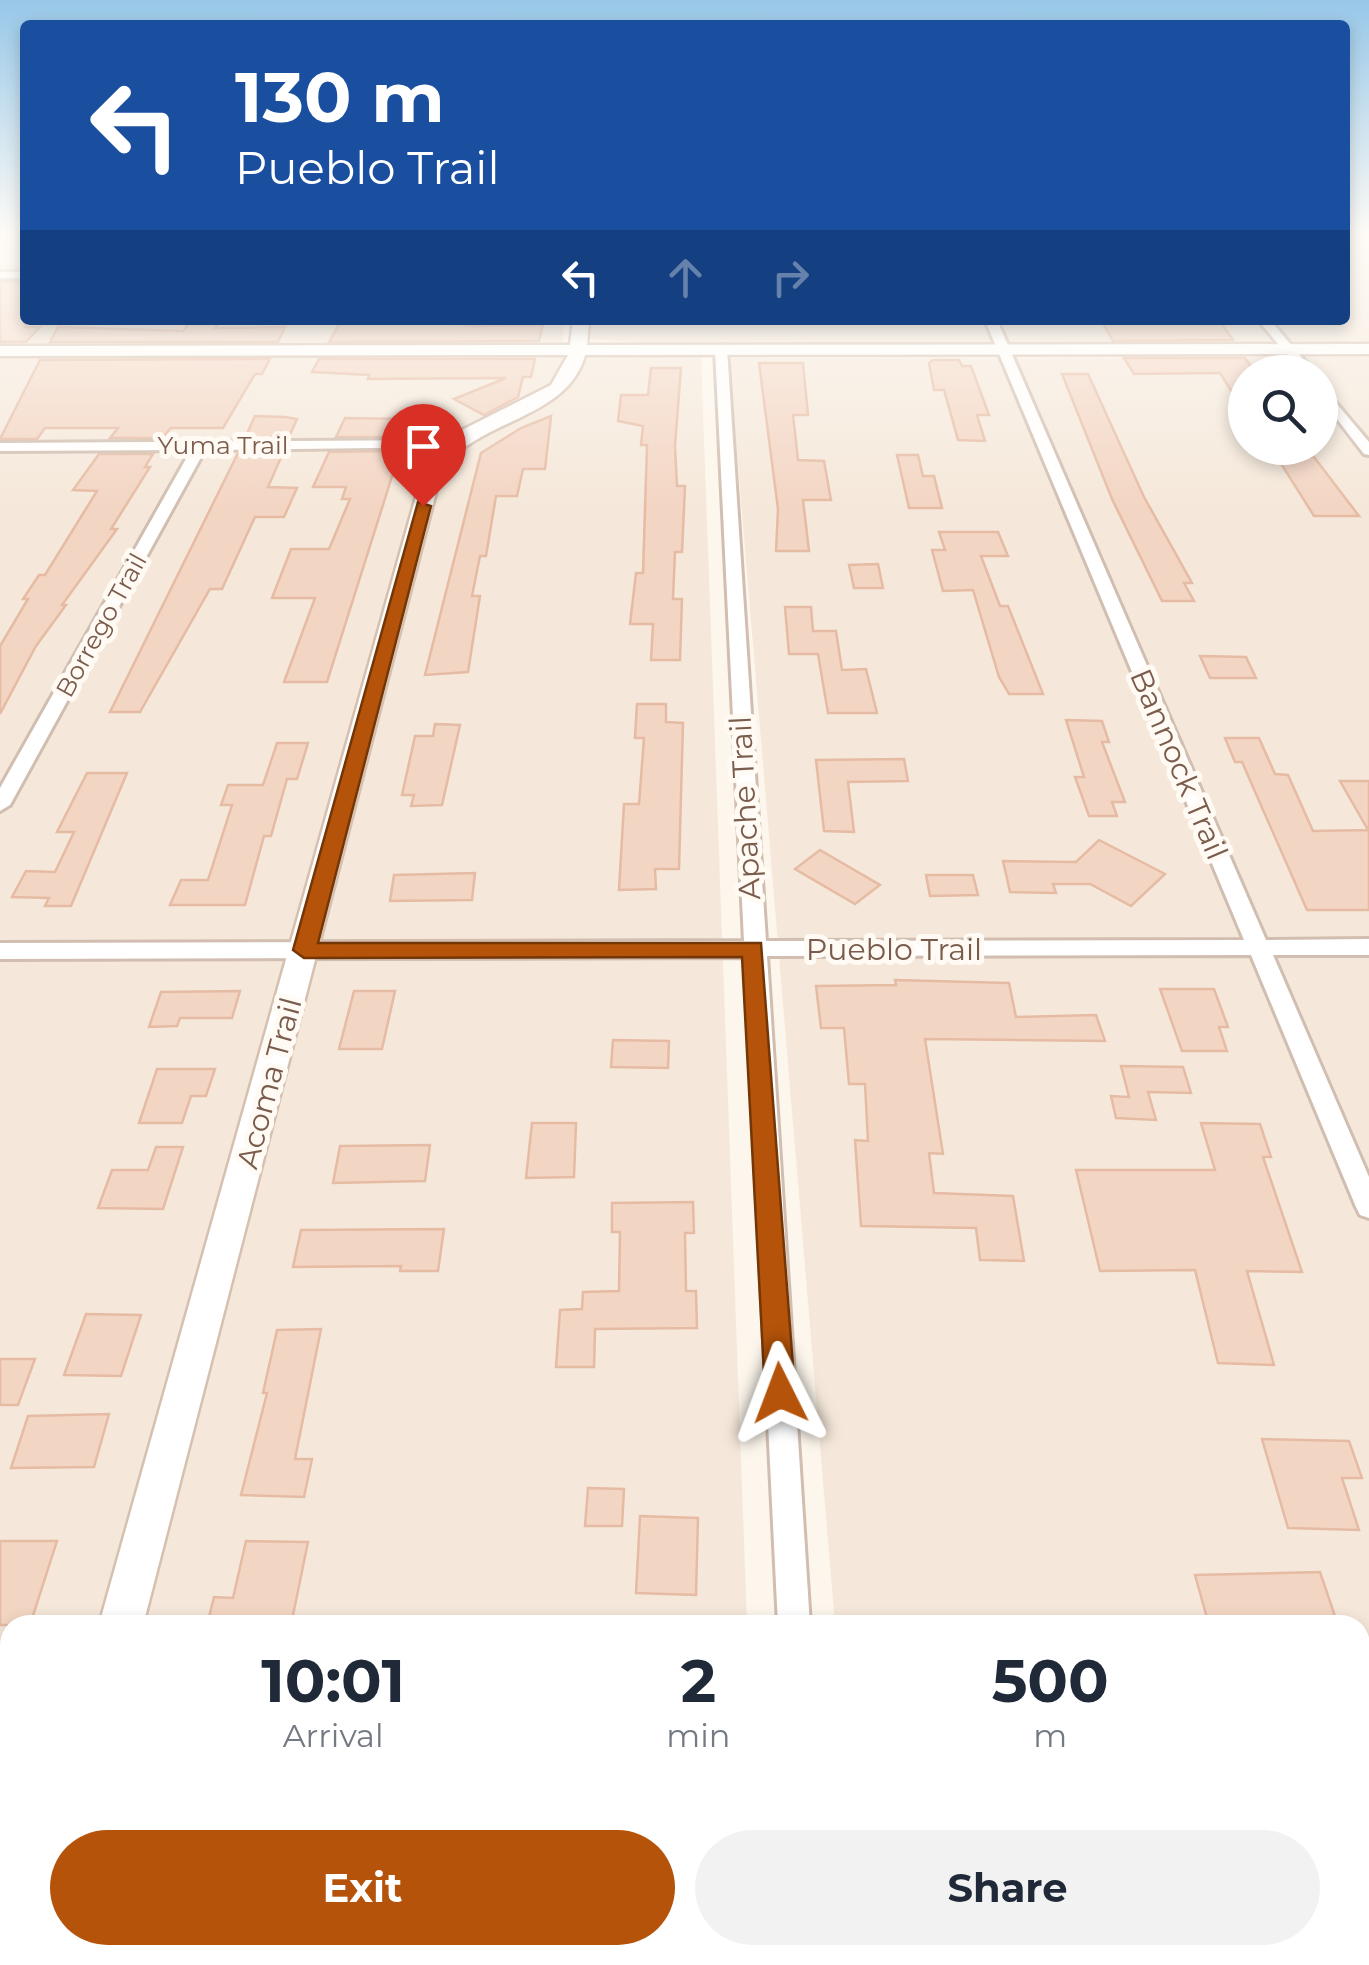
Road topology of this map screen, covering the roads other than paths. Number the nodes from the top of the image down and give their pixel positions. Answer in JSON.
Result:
{"nodes":[{"id":1,"x":994,"y":326,"type":"edge"},
{"id":2,"x":1269,"y":326,"type":"edge"},
{"id":3,"x":579,"y":335,"type":"edge"},
{"id":4,"x":1004,"y":349,"type":"junction"},
{"id":5,"x":1288,"y":349,"type":"junction"},
{"id":6,"x":1369,"y":349,"type":"edge"},
{"id":7,"x":721,"y":350,"type":"junction"},
{"id":8,"x":0,"y":351,"type":"edge"},
{"id":9,"x":1293,"y":355,"type":"edge"},
{"id":10,"x":1338,"y":411,"type":"edge"},
{"id":11,"x":446,"y":444,"type":"junction"},
{"id":12,"x":201,"y":446,"type":"junction"},
{"id":13,"x":0,"y":447,"type":"edge"},
{"id":14,"x":1369,"y":450,"type":"edge"},
{"id":15,"x":0,"y":805,"type":"edge"},
{"id":16,"x":1256,"y":948,"type":"junction"},
{"id":17,"x":1369,"y":948,"type":"edge"},
{"id":18,"x":753,"y":949,"type":"junction"},
{"id":19,"x":304,"y":950,"type":"junction"},
{"id":20,"x":0,"y":951,"type":"edge"},
{"id":21,"x":1369,"y":1207,"type":"edge"},
{"id":22,"x":124,"y":1615,"type":"edge"},
{"id":23,"x":793,"y":1615,"type":"edge"}],
"edges":[{"from":1,"to":4,"type":"street","name":"Bannock Trail"},
{"from":2,"to":5,"type":"street"},
{"from":3,"to":7,"type":"street"},
{"from":3,"to":8,"type":"street"},
{"from":3,"to":11,"type":"street"},
{"from":4,"to":5,"type":"street"},
{"from":4,"to":7,"type":"street"},
{"from":4,"to":16,"type":"street","name":"Bannock Trail"},
{"from":5,"to":6,"type":"street"},
{"from":5,"to":9,"type":"street"},
{"from":7,"to":18,"type":"street","name":"Apache Trail"},
{"from":10,"to":14,"type":"street"},
{"from":11,"to":12,"type":"street","name":"Yuma Trail"},
{"from":11,"to":19,"type":"street","name":"Acoma Trail"},
{"from":12,"to":13,"type":"street","name":"Yuma Trail"},
{"from":12,"to":15,"type":"street","name":"Borrego Trail"},
{"from":16,"to":17,"type":"street","name":"Pueblo Trail"},
{"from":16,"to":18,"type":"street","name":"Pueblo Trail"},
{"from":16,"to":21,"type":"street","name":"Bannock Trail"},
{"from":18,"to":19,"type":"street","name":"Pueblo Trail"},
{"from":18,"to":23,"type":"street","name":"Apache Trail"},
{"from":19,"to":20,"type":"street","name":"Pueblo Trail"},
{"from":19,"to":22,"type":"street","name":"Acoma Trail"}]}
